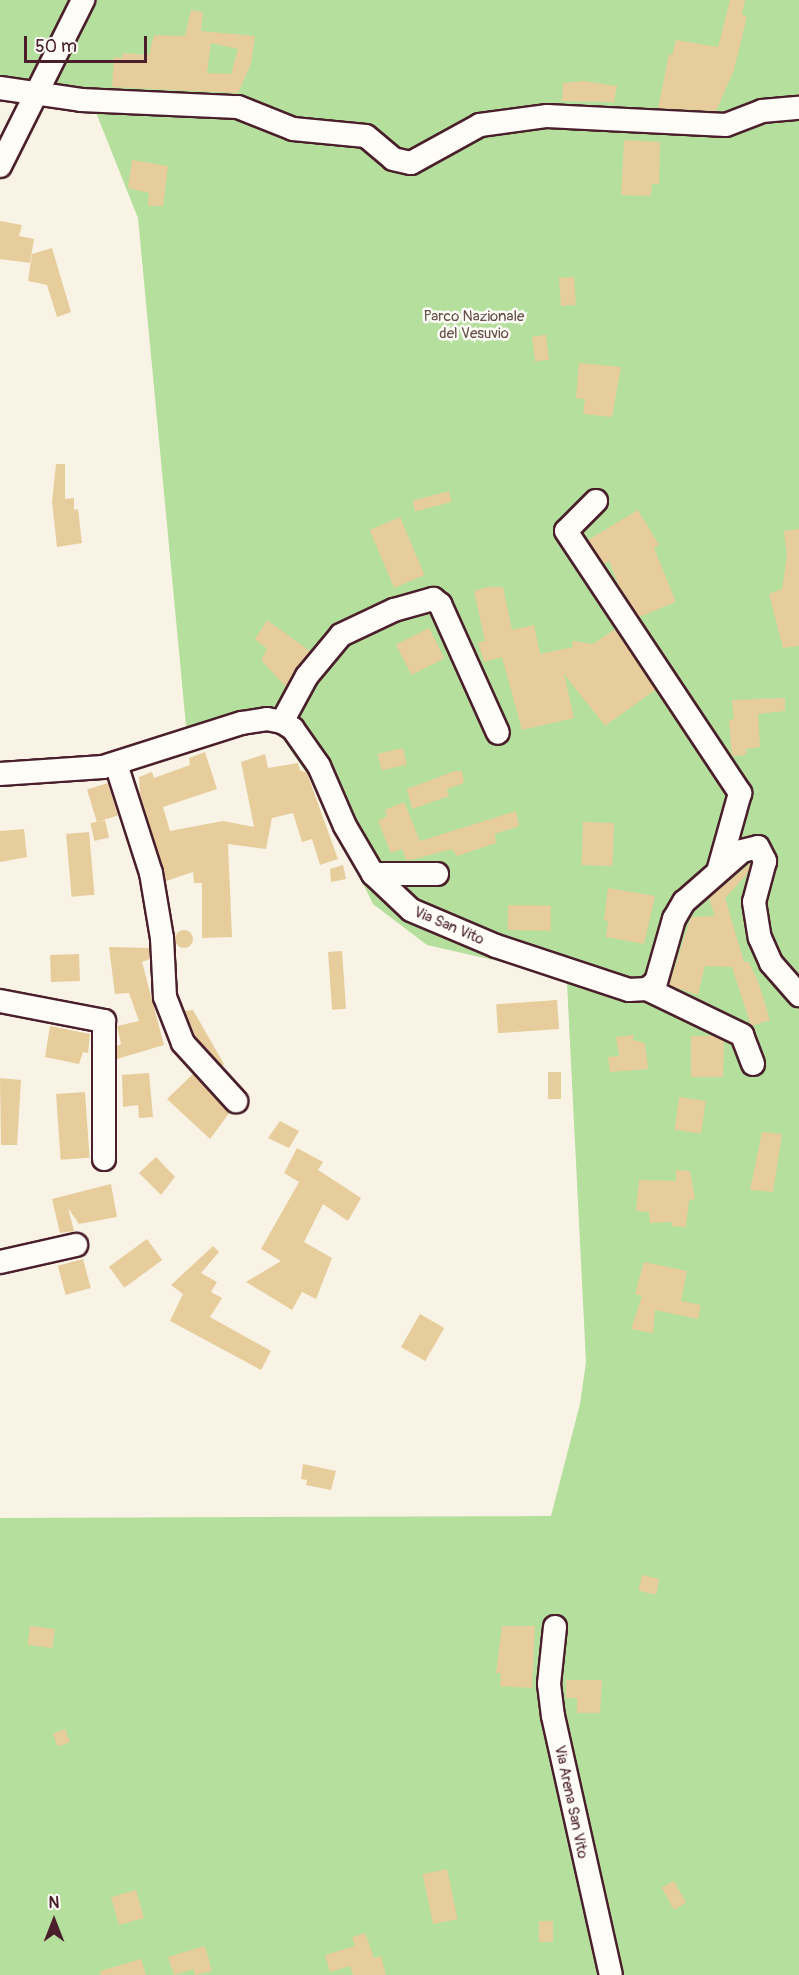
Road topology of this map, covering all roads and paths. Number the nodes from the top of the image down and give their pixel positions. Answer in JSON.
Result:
{"nodes":[{"id":1,"x":83,"y":0,"type":"edge"},
{"id":2,"x":0,"y":88,"type":"edge"},
{"id":3,"x":35,"y":96,"type":"junction"},
{"id":4,"x":799,"y":108,"type":"edge"},
{"id":5,"x":0,"y":166,"type":"edge"},
{"id":6,"x":596,"y":501,"type":"dead end"},
{"id":7,"x":282,"y":722,"type":"junction"},
{"id":8,"x":498,"y":733,"type":"dead end"},
{"id":9,"x":116,"y":764,"type":"junction"},
{"id":10,"x":0,"y":774,"type":"edge"},
{"id":11,"x":719,"y":868,"type":"junction"},
{"id":12,"x":373,"y":874,"type":"junction"},
{"id":13,"x":437,"y":874,"type":"dead end"},
{"id":14,"x":647,"y":989,"type":"junction"},
{"id":15,"x":798,"y":993,"type":"edge"},
{"id":16,"x":0,"y":1001,"type":"edge"},
{"id":17,"x":753,"y":1064,"type":"dead end"},
{"id":18,"x":236,"y":1101,"type":"dead end"},
{"id":19,"x":104,"y":1159,"type":"dead end"},
{"id":20,"x":76,"y":1245,"type":"dead end"},
{"id":21,"x":0,"y":1262,"type":"edge"},
{"id":22,"x":555,"y":1627,"type":"dead end"},
{"id":23,"x":611,"y":1975,"type":"edge"}],
"edges":[{"from":1,"to":3,"type":"street"},
{"from":2,"to":3,"type":"street"},
{"from":3,"to":4,"type":"street"},
{"from":3,"to":5,"type":"street"},
{"from":6,"to":11,"type":"street"},
{"from":7,"to":8,"type":"street"},
{"from":7,"to":9,"type":"street"},
{"from":7,"to":12,"type":"street","name":"Via San Vito"},
{"from":9,"to":10,"type":"street"},
{"from":9,"to":18,"type":"street"},
{"from":11,"to":14,"type":"street"},
{"from":11,"to":15,"type":"street"},
{"from":12,"to":13,"type":"street"},
{"from":12,"to":14,"type":"street","name":"Via San Vito"},
{"from":14,"to":17,"type":"street"},
{"from":16,"to":19,"type":"street"},
{"from":20,"to":21,"type":"street"},
{"from":22,"to":23,"type":"street","name":"Via Arena San Vito"}]}
